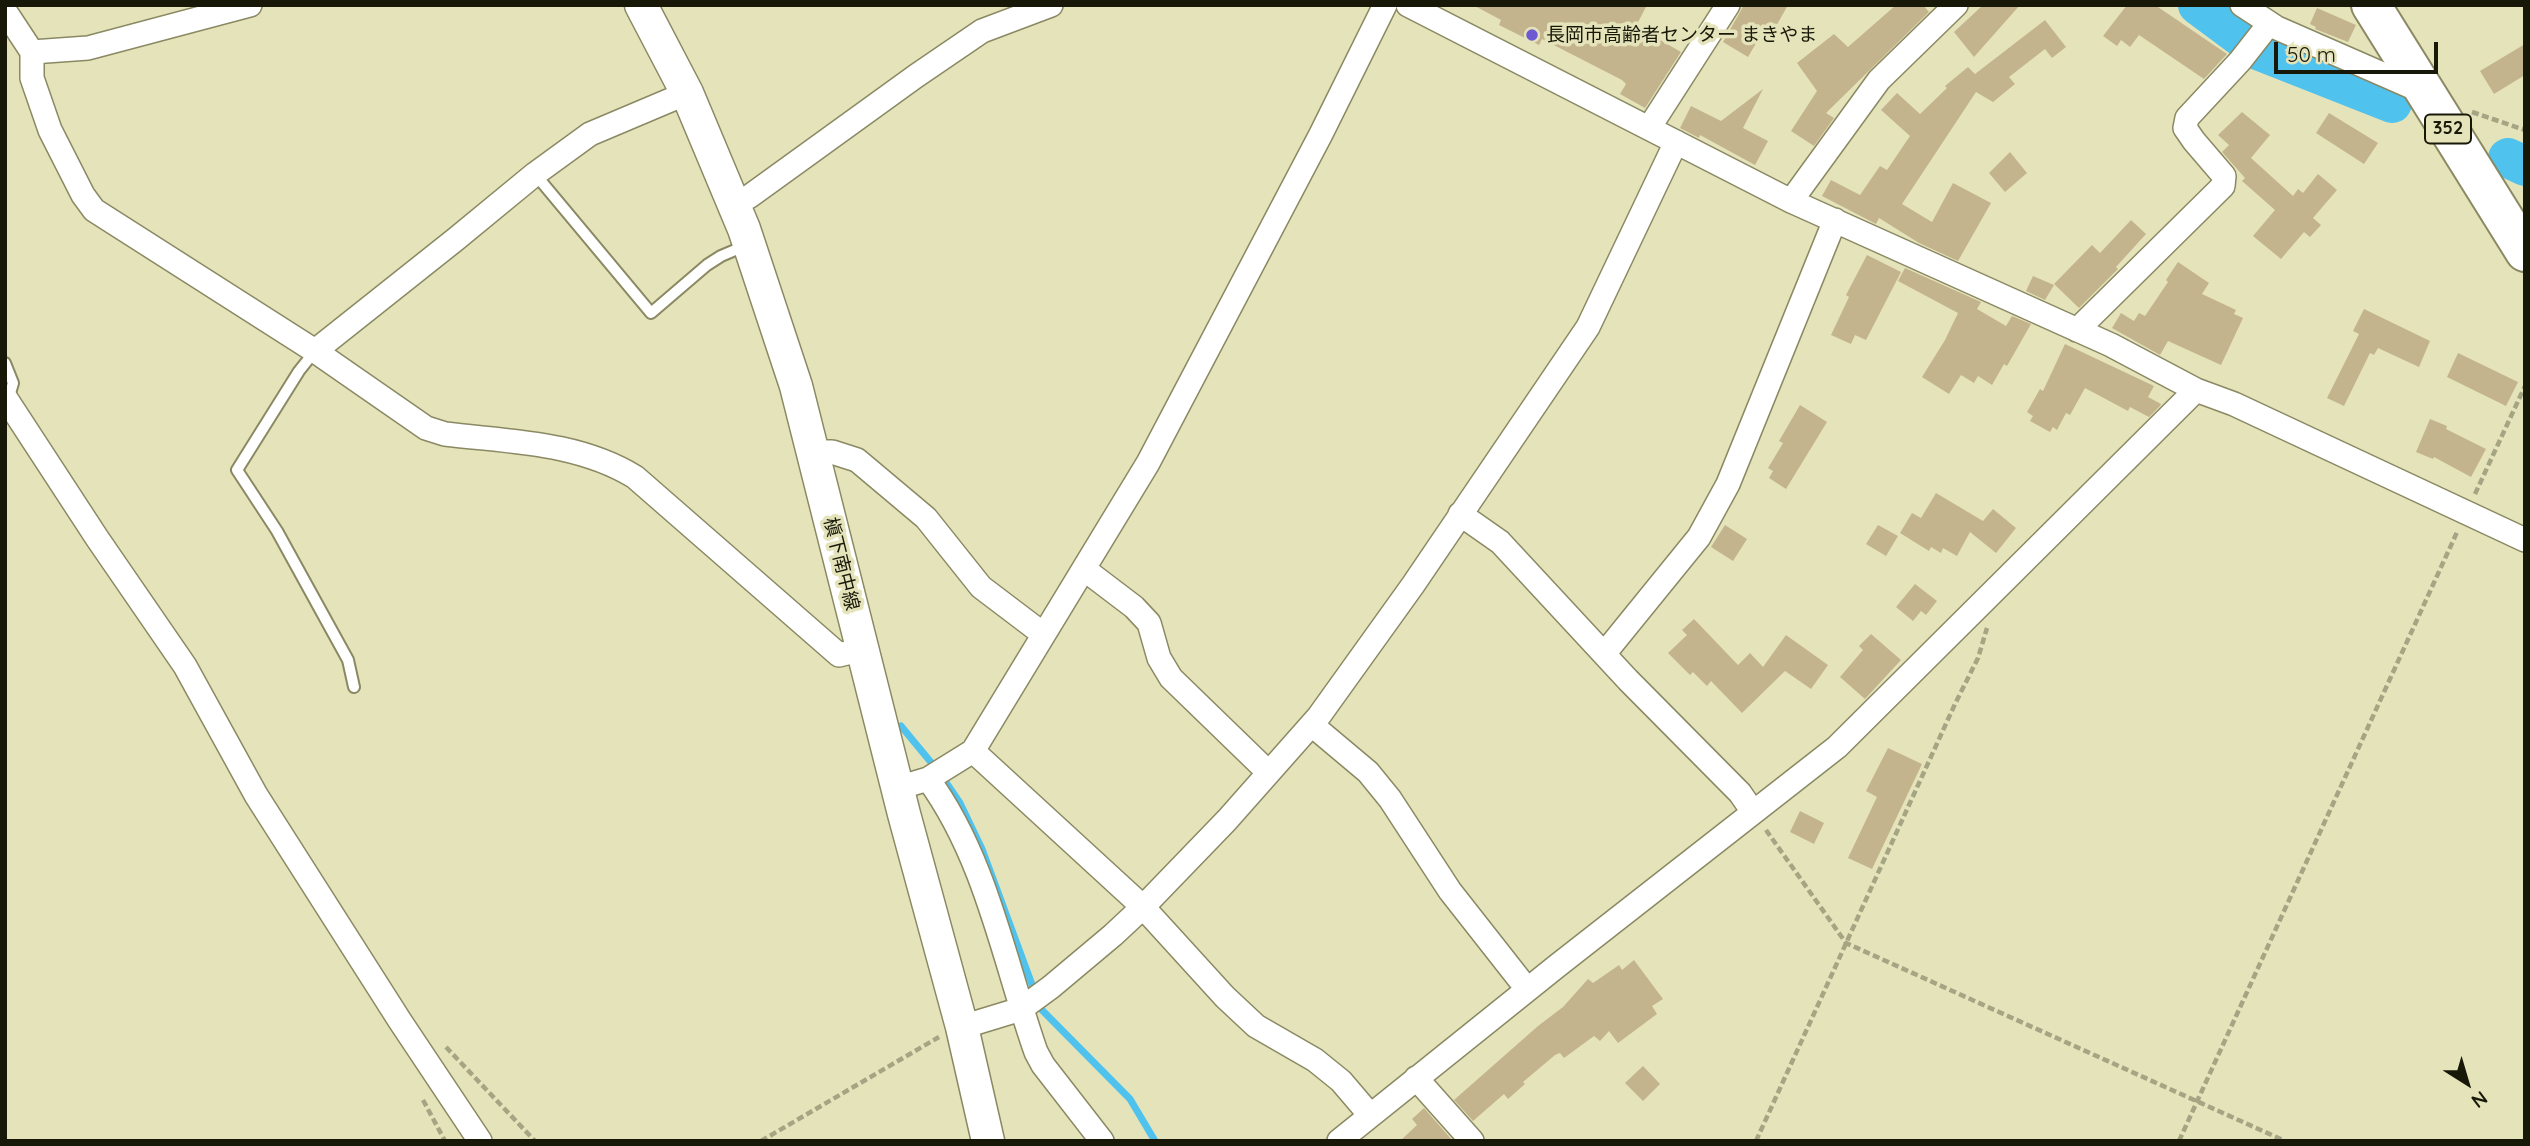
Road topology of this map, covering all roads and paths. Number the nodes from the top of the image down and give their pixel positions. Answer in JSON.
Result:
{"nodes":[{"id":1,"x":250,"y":5,"type":"edge"},
{"id":2,"x":641,"y":5,"type":"edge"},
{"id":3,"x":1051,"y":5,"type":"edge"},
{"id":4,"x":1385,"y":5,"type":"edge"},
{"id":5,"x":1408,"y":5,"type":"edge"},
{"id":6,"x":1728,"y":5,"type":"edge"},
{"id":7,"x":1955,"y":5,"type":"edge"},
{"id":8,"x":2242,"y":5,"type":"edge"},
{"id":9,"x":2371,"y":5,"type":"edge"},
{"id":10,"x":5,"y":11,"type":"edge"},
{"id":11,"x":2269,"y":24,"type":"junction"},
{"id":12,"x":32,"y":52,"type":"junction"},
{"id":13,"x":687,"y":93,"type":"junction"},
{"id":14,"x":2426,"y":94,"type":"junction"},
{"id":15,"x":2499,"y":123,"type":"dead end"},
{"id":16,"x":1649,"y":128,"type":"junction"},
{"id":17,"x":2525,"y":130,"type":"edge"},
{"id":18,"x":1676,"y":142,"type":"junction"},
{"id":19,"x":535,"y":174,"type":"junction"},
{"id":20,"x":1791,"y":201,"type":"junction"},
{"id":21,"x":734,"y":205,"type":"junction"},
{"id":22,"x":1835,"y":220,"type":"junction"},
{"id":23,"x":749,"y":244,"type":"junction"},
{"id":24,"x":2525,"y":252,"type":"edge"},
{"id":25,"x":2077,"y":330,"type":"junction"},
{"id":26,"x":315,"y":351,"type":"junction"},
{"id":27,"x":5,"y":363,"type":"edge"},
{"id":28,"x":2525,"y":386,"type":"edge"},
{"id":29,"x":2196,"y":390,"type":"junction"},
{"id":30,"x":6,"y":398,"type":"edge"},
{"id":31,"x":813,"y":452,"type":"junction"},
{"id":32,"x":2466,"y":513,"type":"junction"},
{"id":33,"x":1460,"y":514,"type":"junction"},
{"id":34,"x":2525,"y":540,"type":"edge"},
{"id":35,"x":1084,"y":569,"type":"junction"},
{"id":36,"x":1983,"y":602,"type":"junction"},
{"id":37,"x":1043,"y":634,"type":"junction"},
{"id":38,"x":863,"y":649,"type":"junction"},
{"id":39,"x":1604,"y":654,"type":"junction"},
{"id":40,"x":354,"y":687,"type":"dead end"},
{"id":41,"x":1312,"y":725,"type":"junction"},
{"id":42,"x":973,"y":751,"type":"junction"},
{"id":43,"x":1268,"y":772,"type":"junction"},
{"id":44,"x":928,"y":779,"type":"junction"},
{"id":45,"x":898,"y":788,"type":"junction"},
{"id":46,"x":1754,"y":812,"type":"junction"},
{"id":47,"x":1143,"y":907,"type":"junction"},
{"id":48,"x":1846,"y":943,"type":"junction"},
{"id":49,"x":1527,"y":989,"type":"junction"},
{"id":50,"x":1021,"y":1009,"type":"junction"},
{"id":51,"x":962,"y":1027,"type":"junction"},
{"id":52,"x":443,"y":1044,"type":"dead end"},
{"id":53,"x":1416,"y":1078,"type":"junction"},
{"id":54,"x":2197,"y":1100,"type":"junction"},
{"id":55,"x":1370,"y":1115,"type":"junction"},
{"id":56,"x":480,"y":1141,"type":"edge"},
{"id":57,"x":534,"y":1141,"type":"edge"},
{"id":58,"x":761,"y":1141,"type":"edge"},
{"id":59,"x":988,"y":1141,"type":"edge"},
{"id":60,"x":1102,"y":1141,"type":"edge"},
{"id":61,"x":1339,"y":1141,"type":"edge"},
{"id":62,"x":1472,"y":1141,"type":"edge"},
{"id":63,"x":1756,"y":1141,"type":"edge"},
{"id":64,"x":2179,"y":1141,"type":"edge"},
{"id":65,"x":2286,"y":1141,"type":"edge"}],
"edges":[{"from":1,"to":12,"type":"street"},
{"from":2,"to":13,"type":"main road","name":"槇下南中線"},
{"from":3,"to":21,"type":"street"},
{"from":4,"to":35,"type":"street"},
{"from":5,"to":16,"type":"street"},
{"from":6,"to":16,"type":"street"},
{"from":7,"to":20,"type":"street"},
{"from":8,"to":11,"type":"street"},
{"from":9,"to":14,"type":"highway","number":"352"},
{"from":10,"to":12,"type":"street"},
{"from":11,"to":14,"type":"street"},
{"from":11,"to":25,"type":"street"},
{"from":12,"to":26,"type":"street"},
{"from":13,"to":19,"type":"street"},
{"from":13,"to":21,"type":"main road","name":"槇下南中線"},
{"from":14,"to":24,"type":"highway","number":"352"},
{"from":15,"to":17,"type":"path"},
{"from":16,"to":18,"type":"street"},
{"from":18,"to":20,"type":"street"},
{"from":18,"to":33,"type":"street"},
{"from":19,"to":23,"type":"lane"},
{"from":19,"to":26,"type":"street"},
{"from":20,"to":22,"type":"street"},
{"from":21,"to":23,"type":"main road","name":"槇下南中線"},
{"from":22,"to":25,"type":"street"},
{"from":22,"to":39,"type":"street"},
{"from":23,"to":31,"type":"main road","name":"槇下南中線"},
{"from":25,"to":29,"type":"street"},
{"from":26,"to":38,"type":"street"},
{"from":26,"to":40,"type":"lane"},
{"from":27,"to":30,"type":"lane"},
{"from":28,"to":32,"type":"path"},
{"from":29,"to":32,"type":"street"},
{"from":29,"to":36,"type":"street"},
{"from":30,"to":56,"type":"street"},
{"from":31,"to":37,"type":"street"},
{"from":31,"to":38,"type":"main road","name":"槇下南中線"},
{"from":32,"to":34,"type":"street"},
{"from":32,"to":54,"type":"path"},
{"from":33,"to":39,"type":"street"},
{"from":33,"to":41,"type":"street"},
{"from":35,"to":37,"type":"street"},
{"from":35,"to":43,"type":"street"},
{"from":36,"to":46,"type":"street"},
{"from":36,"to":48,"type":"path"},
{"from":37,"to":42,"type":"street"},
{"from":38,"to":45,"type":"main road","name":"槇下南中線"},
{"from":39,"to":46,"type":"street"},
{"from":41,"to":43,"type":"street"},
{"from":41,"to":49,"type":"street"},
{"from":42,"to":44,"type":"street"},
{"from":42,"to":47,"type":"street"},
{"from":43,"to":47,"type":"street"},
{"from":44,"to":45,"type":"street"},
{"from":44,"to":50,"type":"street"},
{"from":45,"to":51,"type":"main road","name":"槇下南中線"},
{"from":46,"to":48,"type":"path"},
{"from":46,"to":49,"type":"street"},
{"from":47,"to":50,"type":"street"},
{"from":47,"to":55,"type":"street"},
{"from":48,"to":54,"type":"path"},
{"from":48,"to":63,"type":"path"},
{"from":49,"to":53,"type":"street"},
{"from":50,"to":51,"type":"street"},
{"from":50,"to":60,"type":"street"},
{"from":51,"to":58,"type":"path"},
{"from":51,"to":59,"type":"main road","name":"槇下南中線"},
{"from":52,"to":57,"type":"path"},
{"from":53,"to":55,"type":"street"},
{"from":53,"to":62,"type":"street"},
{"from":54,"to":64,"type":"path"},
{"from":54,"to":65,"type":"path"},
{"from":55,"to":61,"type":"street"}]}
